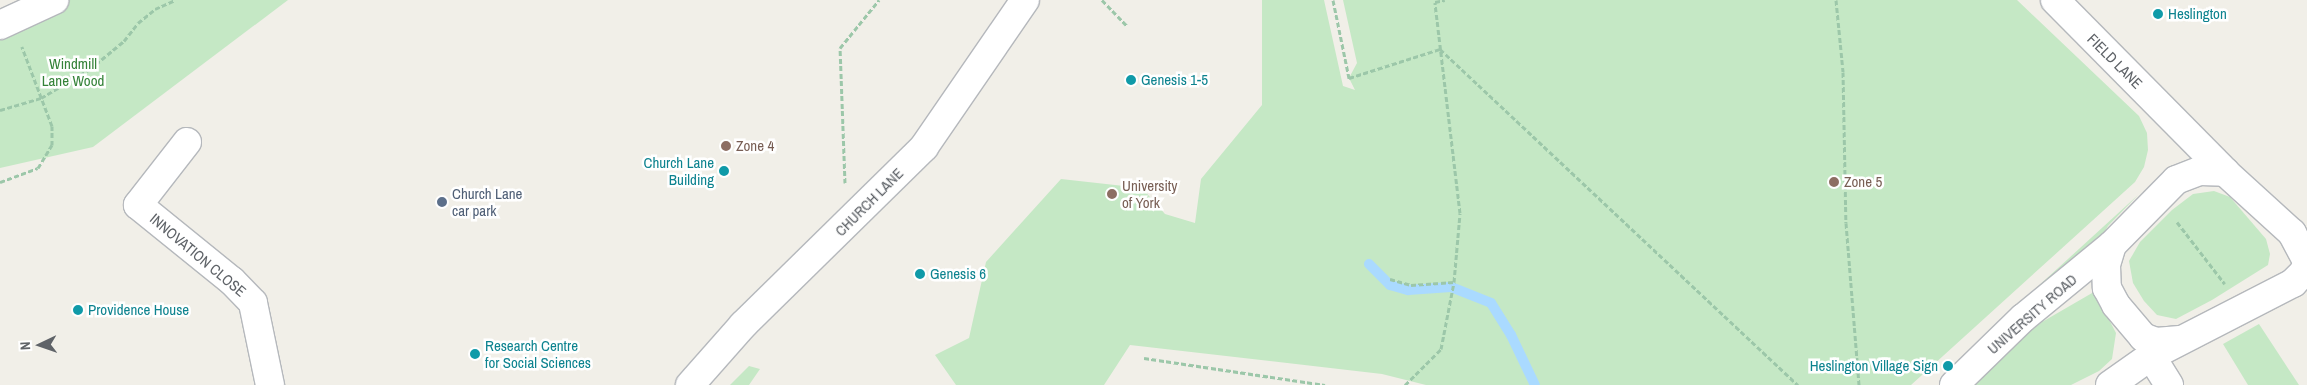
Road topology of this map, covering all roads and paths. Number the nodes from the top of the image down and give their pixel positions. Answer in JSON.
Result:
{"nodes":[{"id":1,"x":54,"y":0,"type":"edge"},
{"id":2,"x":175,"y":0,"type":"edge"},
{"id":3,"x":879,"y":0,"type":"edge"},
{"id":4,"x":1025,"y":0,"type":"edge"},
{"id":5,"x":1102,"y":0,"type":"edge"},
{"id":6,"x":1333,"y":0,"type":"edge"},
{"id":7,"x":1445,"y":0,"type":"edge"},
{"id":8,"x":1836,"y":0,"type":"edge"},
{"id":9,"x":2055,"y":0,"type":"edge"},
{"id":10,"x":6,"y":23,"type":"edge"},
{"id":11,"x":1127,"y":26,"type":"dead end"},
{"id":12,"x":1440,"y":49,"type":"junction"},
{"id":13,"x":41,"y":98,"type":"junction"},
{"id":14,"x":0,"y":110,"type":"edge"},
{"id":15,"x":2175,"y":121,"type":"junction"},
{"id":16,"x":187,"y":142,"type":"dead end"},
{"id":17,"x":2225,"y":172,"type":"junction"},
{"id":18,"x":0,"y":182,"type":"edge"},
{"id":19,"x":2167,"y":188,"type":"junction"},
{"id":20,"x":847,"y":225,"type":"junction"},
{"id":21,"x":2112,"y":245,"type":"junction"},
{"id":22,"x":2307,"y":259,"type":"edge"},
{"id":23,"x":1390,"y":279,"type":"dead end"},
{"id":24,"x":1454,"y":284,"type":"junction"},
{"id":25,"x":2270,"y":296,"type":"junction"},
{"id":26,"x":2307,"y":300,"type":"edge"},
{"id":27,"x":2245,"y":309,"type":"junction"},
{"id":28,"x":2180,"y":340,"type":"junction"},
{"id":29,"x":2151,"y":356,"type":"junction"},
{"id":30,"x":1144,"y":358,"type":"dead end"},
{"id":31,"x":270,"y":385,"type":"edge"},
{"id":32,"x":690,"y":385,"type":"edge"},
{"id":33,"x":1325,"y":385,"type":"edge"},
{"id":34,"x":1405,"y":385,"type":"edge"},
{"id":35,"x":1798,"y":385,"type":"edge"},
{"id":36,"x":1859,"y":385,"type":"edge"},
{"id":37,"x":1954,"y":385,"type":"edge"},
{"id":38,"x":2110,"y":385,"type":"edge"},
{"id":39,"x":2169,"y":385,"type":"edge"}],
"edges":[{"from":1,"to":10,"type":"street"},
{"from":2,"to":13,"type":"path"},
{"from":3,"to":20,"type":"path"},
{"from":4,"to":20,"type":"street","name":"CHURCH LANE"},
{"from":5,"to":11,"type":"path"},
{"from":6,"to":12,"type":"path"},
{"from":7,"to":12,"type":"path"},
{"from":8,"to":36,"type":"path"},
{"from":9,"to":15,"type":"street","name":"FIELD LANE"},
{"from":10,"to":13,"type":"path"},
{"from":12,"to":24,"type":"path"},
{"from":12,"to":35,"type":"path"},
{"from":13,"to":14,"type":"path"},
{"from":13,"to":18,"type":"path"},
{"from":15,"to":17,"type":"street","name":"FIELD LANE"},
{"from":15,"to":19,"type":"street"},
{"from":16,"to":31,"type":"street","name":"INNOVATION CLOSE"},
{"from":17,"to":19,"type":"street","name":"UNIVERSITY ROAD"},
{"from":17,"to":22,"type":"street"},
{"from":19,"to":21,"type":"street","name":"UNIVERSITY ROAD"},
{"from":19,"to":27,"type":"path"},
{"from":20,"to":32,"type":"street","name":"CHURCH LANE"},
{"from":21,"to":28,"type":"street"},
{"from":21,"to":37,"type":"street","name":"UNIVERSITY ROAD"},
{"from":22,"to":25,"type":"street"},
{"from":23,"to":24,"type":"path"},
{"from":24,"to":34,"type":"path"},
{"from":25,"to":26,"type":"street"},
{"from":25,"to":27,"type":"street"},
{"from":27,"to":28,"type":"street"},
{"from":28,"to":29,"type":"street"},
{"from":29,"to":38,"type":"street"},
{"from":29,"to":39,"type":"street"},
{"from":30,"to":33,"type":"path"}]}
